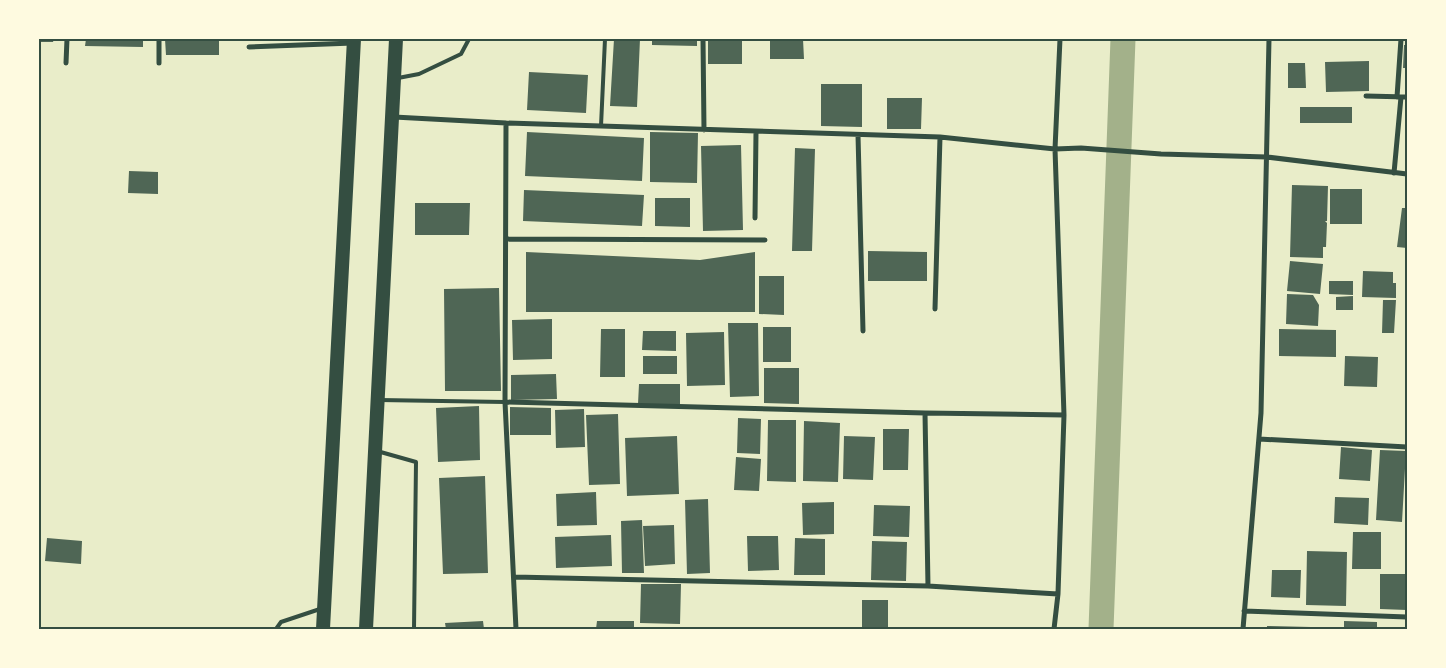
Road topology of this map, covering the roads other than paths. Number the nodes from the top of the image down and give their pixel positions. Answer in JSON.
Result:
{"nodes":[{"id":1,"x":67,"y":39,"type":"edge"},
{"id":2,"x":159,"y":39,"type":"edge"},
{"id":3,"x":396,"y":39,"type":"edge"},
{"id":4,"x":469,"y":39,"type":"edge"},
{"id":5,"x":605,"y":39,"type":"edge"},
{"id":6,"x":703,"y":39,"type":"edge"},
{"id":7,"x":1060,"y":39,"type":"edge"},
{"id":8,"x":1269,"y":39,"type":"edge"},
{"id":9,"x":1400,"y":39,"type":"edge"},
{"id":10,"x":354,"y":41,"type":"edge"},
{"id":11,"x":249,"y":47,"type":"dead end"},
{"id":12,"x":66,"y":63,"type":"dead end"},
{"id":13,"x":159,"y":63,"type":"dead end"},
{"id":14,"x":394,"y":79,"type":"junction"},
{"id":15,"x":1366,"y":96,"type":"dead end"},
{"id":16,"x":1399,"y":97,"type":"junction"},
{"id":17,"x":1407,"y":97,"type":"edge"},
{"id":18,"x":392,"y":117,"type":"junction"},
{"id":19,"x":506,"y":123,"type":"junction"},
{"id":20,"x":601,"y":126,"type":"junction"},
{"id":21,"x":704,"y":130,"type":"junction"},
{"id":22,"x":756,"y":132,"type":"junction"},
{"id":23,"x":858,"y":135,"type":"junction"},
{"id":24,"x":940,"y":137,"type":"junction"},
{"id":25,"x":1055,"y":149,"type":"junction"},
{"id":26,"x":1267,"y":158,"type":"junction"},
{"id":27,"x":1394,"y":173,"type":"junction"},
{"id":28,"x":1407,"y":174,"type":"edge"},
{"id":29,"x":755,"y":218,"type":"dead end"},
{"id":30,"x":506,"y":239,"type":"junction"},
{"id":31,"x":765,"y":240,"type":"dead end"},
{"id":32,"x":935,"y":309,"type":"dead end"},
{"id":33,"x":863,"y":332,"type":"dead end"},
{"id":34,"x":378,"y":400,"type":"junction"},
{"id":35,"x":505,"y":402,"type":"junction"},
{"id":36,"x":925,"y":413,"type":"junction"},
{"id":37,"x":1064,"y":415,"type":"junction"},
{"id":38,"x":1258,"y":439,"type":"junction"},
{"id":39,"x":1407,"y":447,"type":"edge"},
{"id":40,"x":375,"y":451,"type":"junction"},
{"id":41,"x":514,"y":577,"type":"junction"},
{"id":42,"x":928,"y":586,"type":"junction"},
{"id":43,"x":1058,"y":594,"type":"junction"},
{"id":44,"x":324,"y":608,"type":"junction"},
{"id":45,"x":1244,"y":611,"type":"junction"},
{"id":46,"x":1407,"y":617,"type":"edge"},
{"id":47,"x":276,"y":629,"type":"edge"},
{"id":48,"x":323,"y":629,"type":"edge"},
{"id":49,"x":366,"y":629,"type":"edge"},
{"id":50,"x":414,"y":629,"type":"edge"},
{"id":51,"x":516,"y":629,"type":"edge"},
{"id":52,"x":1054,"y":629,"type":"edge"},
{"id":53,"x":1242,"y":629,"type":"edge"}],
"edges":[{"from":1,"to":12,"type":"street"},
{"from":2,"to":13,"type":"street"},
{"from":3,"to":14,"type":"highway"},
{"from":4,"to":14,"type":"lane"},
{"from":5,"to":20,"type":"lane"},
{"from":6,"to":21,"type":"street"},
{"from":7,"to":25,"type":"street"},
{"from":8,"to":26,"type":"street"},
{"from":9,"to":16,"type":"street"},
{"from":10,"to":11,"type":"street"},
{"from":10,"to":44,"type":"highway"},
{"from":14,"to":18,"type":"highway"},
{"from":15,"to":16,"type":"street"},
{"from":16,"to":17,"type":"street"},
{"from":16,"to":27,"type":"street"},
{"from":18,"to":19,"type":"street"},
{"from":18,"to":34,"type":"highway"},
{"from":19,"to":20,"type":"street"},
{"from":19,"to":30,"type":"street"},
{"from":20,"to":21,"type":"street"},
{"from":21,"to":22,"type":"street"},
{"from":22,"to":23,"type":"street"},
{"from":22,"to":29,"type":"street"},
{"from":23,"to":24,"type":"street"},
{"from":23,"to":33,"type":"street"},
{"from":24,"to":25,"type":"street"},
{"from":24,"to":32,"type":"street"},
{"from":25,"to":26,"type":"street"},
{"from":25,"to":37,"type":"street"},
{"from":26,"to":27,"type":"street"},
{"from":26,"to":38,"type":"street"},
{"from":27,"to":28,"type":"street"},
{"from":30,"to":31,"type":"street"},
{"from":30,"to":35,"type":"street"},
{"from":34,"to":35,"type":"lane"},
{"from":34,"to":40,"type":"highway"},
{"from":35,"to":36,"type":"street"},
{"from":35,"to":41,"type":"street"},
{"from":36,"to":37,"type":"street"},
{"from":36,"to":42,"type":"street"},
{"from":37,"to":43,"type":"street"},
{"from":38,"to":39,"type":"street"},
{"from":38,"to":45,"type":"street"},
{"from":40,"to":49,"type":"highway"},
{"from":40,"to":50,"type":"lane"},
{"from":41,"to":42,"type":"street"},
{"from":41,"to":51,"type":"street"},
{"from":42,"to":43,"type":"street"},
{"from":43,"to":52,"type":"street"},
{"from":44,"to":47,"type":"lane"},
{"from":44,"to":48,"type":"highway"},
{"from":45,"to":46,"type":"street"},
{"from":45,"to":53,"type":"street"}]}
